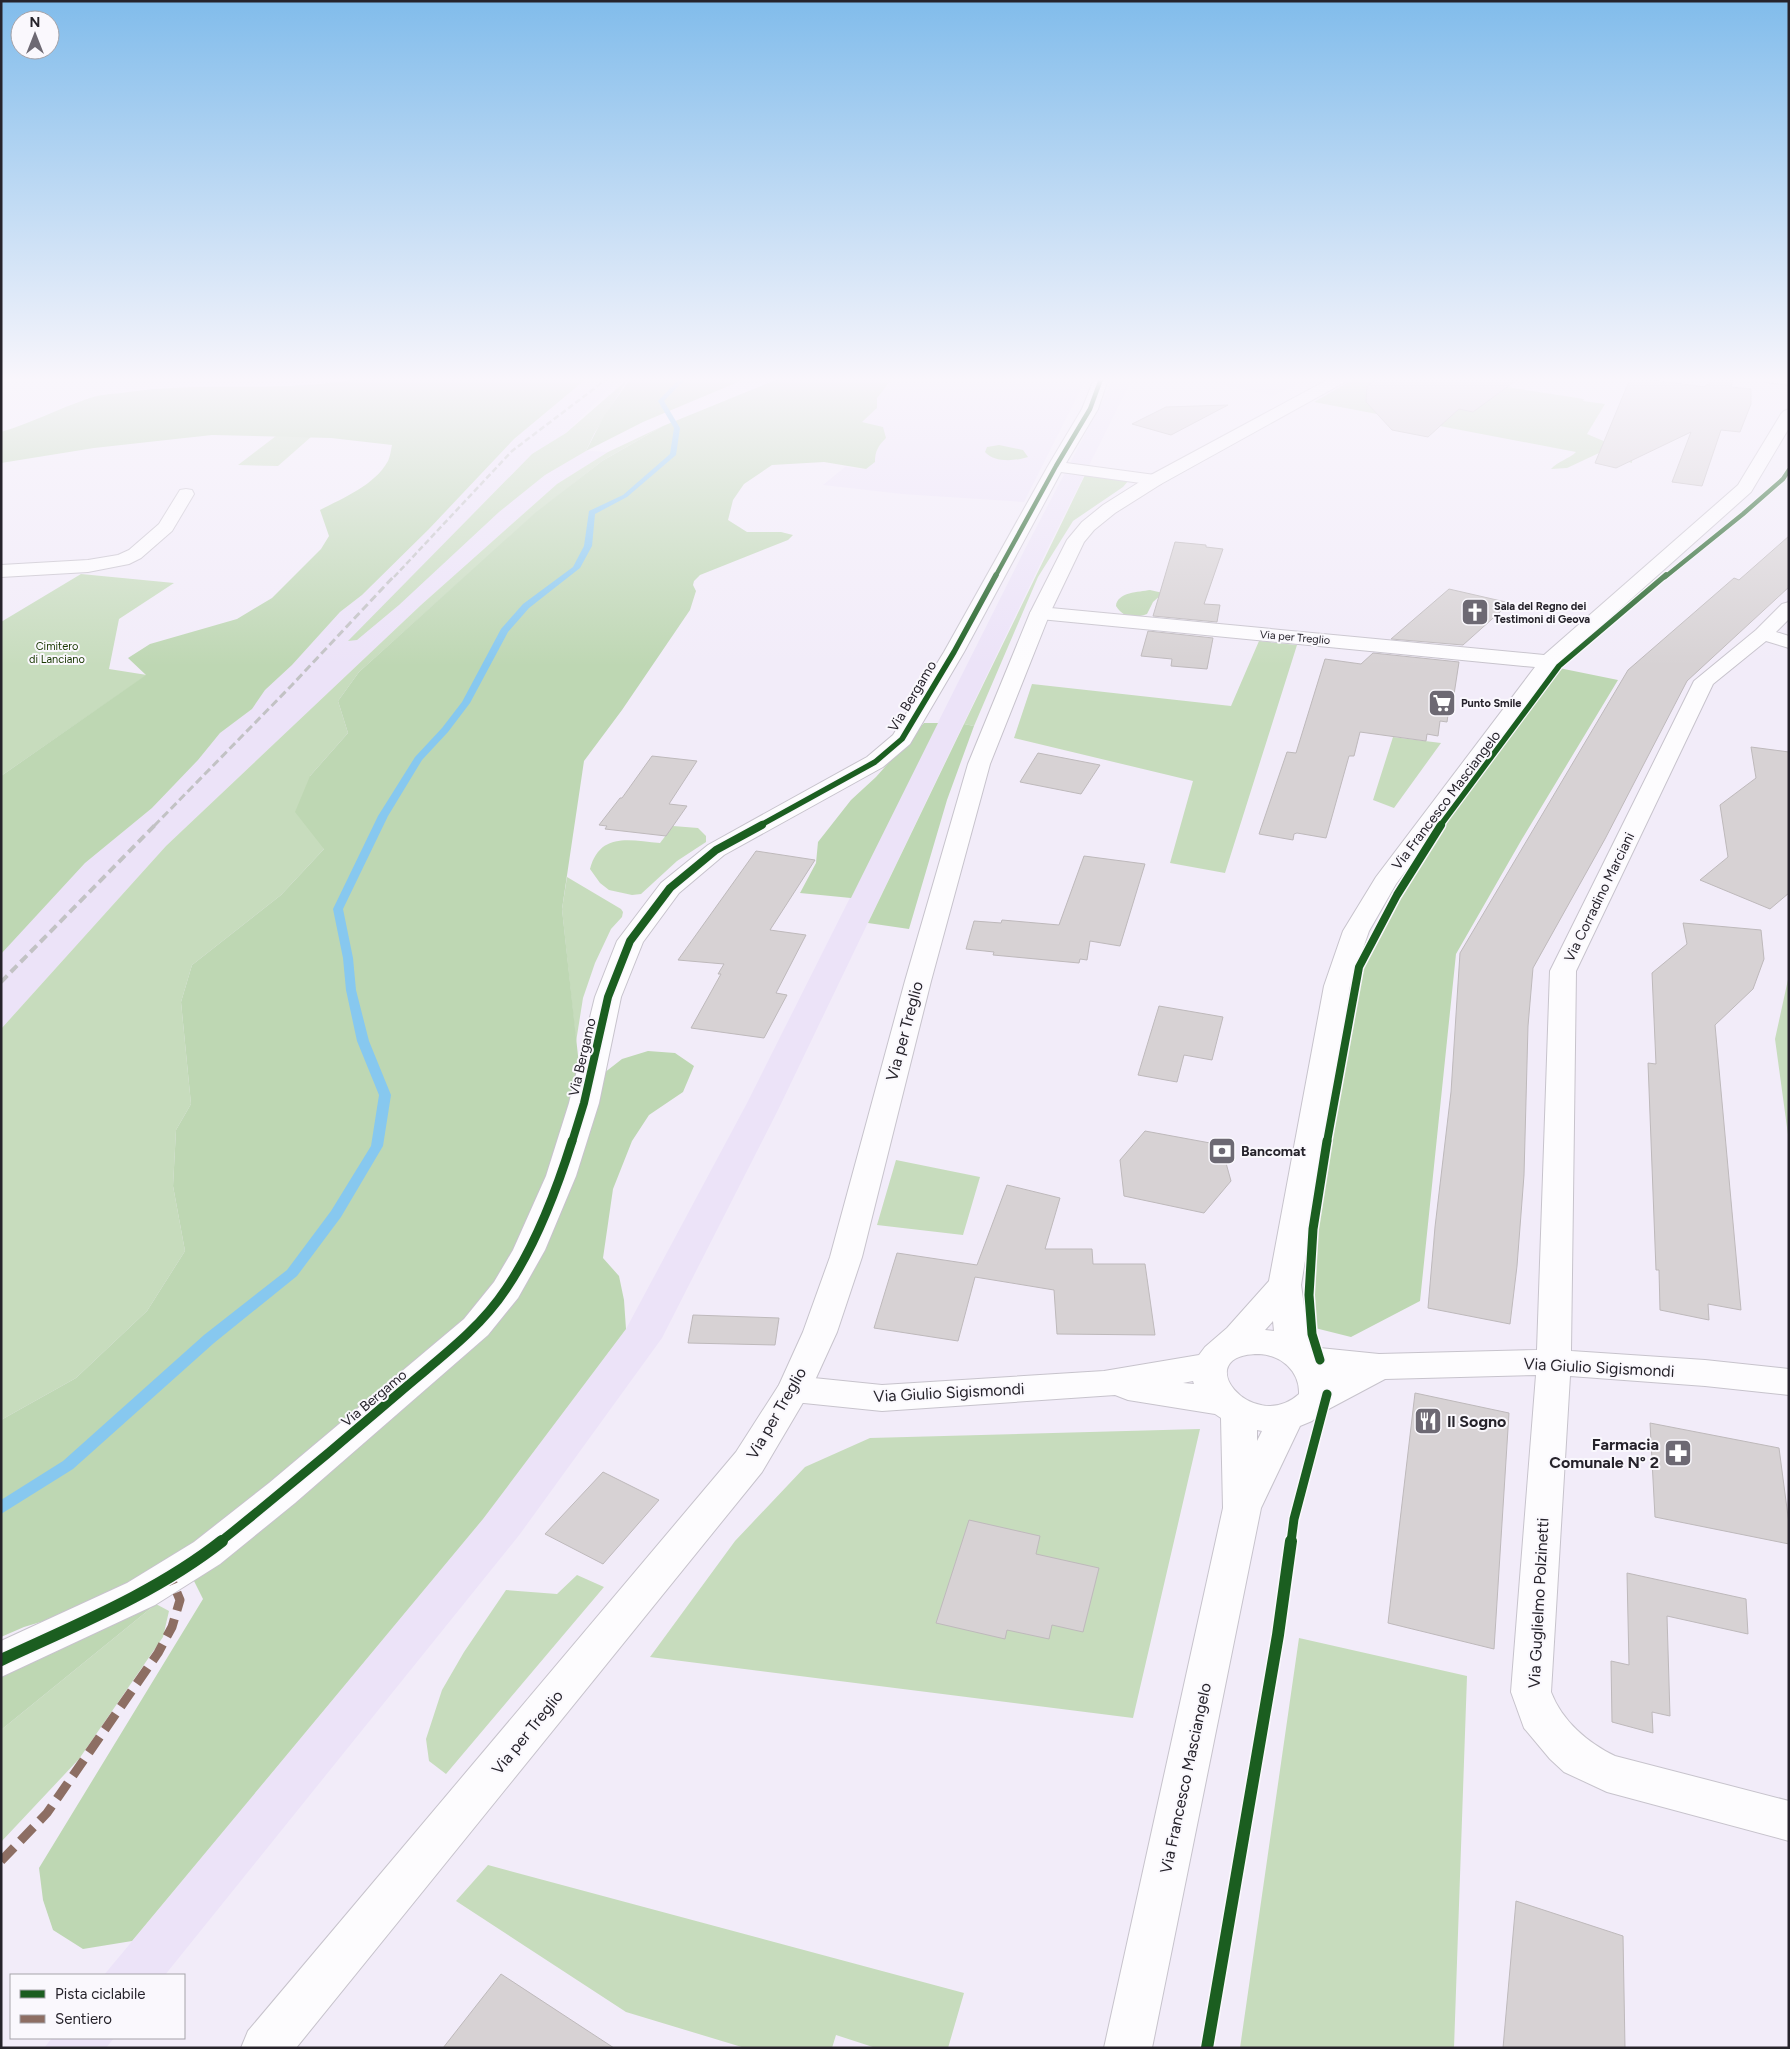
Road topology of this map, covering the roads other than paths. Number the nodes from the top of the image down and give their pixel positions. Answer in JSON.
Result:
{"nodes":[{"id":1,"x":1051,"y":475,"type":"edge"},
{"id":2,"x":1117,"y":475,"type":"edge"},
{"id":3,"x":1165,"y":475,"type":"edge"},
{"id":4,"x":1753,"y":475,"type":"edge"},
{"id":5,"x":1155,"y":480,"type":"junction"},
{"id":6,"x":186,"y":494,"type":"dead end"},
{"id":7,"x":1,"y":571,"type":"edge"},
{"id":8,"x":1789,"y":608,"type":"edge"},
{"id":9,"x":1040,"y":613,"type":"junction"},
{"id":10,"x":1763,"y":634,"type":"junction"},
{"id":11,"x":1789,"y":642,"type":"edge"},
{"id":12,"x":1549,"y":662,"type":"junction"},
{"id":13,"x":1285,"y":1285,"type":"junction"},
{"id":14,"x":1221,"y":1355,"type":"junction"},
{"id":15,"x":1298,"y":1355,"type":"junction"},
{"id":16,"x":1554,"y":1362,"type":"junction"},
{"id":17,"x":1379,"y":1367,"type":"junction"},
{"id":18,"x":1789,"y":1382,"type":"edge"},
{"id":19,"x":1104,"y":1384,"type":"junction"},
{"id":20,"x":794,"y":1390,"type":"junction"},
{"id":21,"x":1231,"y":1406,"type":"junction"},
{"id":22,"x":1299,"y":1410,"type":"junction"},
{"id":23,"x":1242,"y":1508,"type":"junction"},
{"id":24,"x":1,"y":1660,"type":"edge"},
{"id":25,"x":1789,"y":1822,"type":"edge"},
{"id":26,"x":266,"y":2048,"type":"edge"},
{"id":27,"x":1128,"y":2048,"type":"edge"}],
"edges":[{"from":1,"to":24,"type":"street","name":"Via Bergamo"},
{"from":2,"to":5,"type":"street"},
{"from":3,"to":5,"type":"street","name":"Via per Treglio"},
{"from":4,"to":12,"type":"street","name":"Via Francesco Masciangelo"},
{"from":5,"to":9,"type":"street","name":"Via per Treglio"},
{"from":6,"to":7,"type":"street"},
{"from":8,"to":10,"type":"street","name":"Via Corradino Marciani"},
{"from":9,"to":12,"type":"street","name":"Via per Treglio"},
{"from":9,"to":20,"type":"street","name":"Via per Treglio"},
{"from":10,"to":11,"type":"street"},
{"from":10,"to":16,"type":"street","name":"Via Corradino Marciani"},
{"from":12,"to":13,"type":"street","name":"Via Francesco Masciangelo"},
{"from":13,"to":14,"type":"street"},
{"from":13,"to":15,"type":"street","name":"Via Francesco Masciangelo"},
{"from":14,"to":15,"type":"street"},
{"from":14,"to":19,"type":"street","name":"Via Giulio Sigismondi"},
{"from":14,"to":21,"type":"street"},
{"from":15,"to":17,"type":"street","name":"Via Giulio Sigismondi"},
{"from":15,"to":22,"type":"street"},
{"from":16,"to":17,"type":"street","name":"Via Giulio Sigismondi"},
{"from":16,"to":18,"type":"street","name":"Via Giulio Sigismondi"},
{"from":16,"to":25,"type":"street","name":"Via Guglielmo Polzinetti"},
{"from":17,"to":22,"type":"street","name":"Via Giulio Sigismondi"},
{"from":19,"to":20,"type":"street","name":"Via Giulio Sigismondi"},
{"from":19,"to":21,"type":"street","name":"Via Giulio Sigismondi"},
{"from":20,"to":26,"type":"street","name":"Via per Treglio"},
{"from":21,"to":22,"type":"street"},
{"from":21,"to":23,"type":"street","name":"Via Francesco Masciangelo"},
{"from":22,"to":23,"type":"street","name":"Via Francesco Masciangelo"},
{"from":23,"to":27,"type":"street","name":"Via Francesco Masciangelo"}]}
